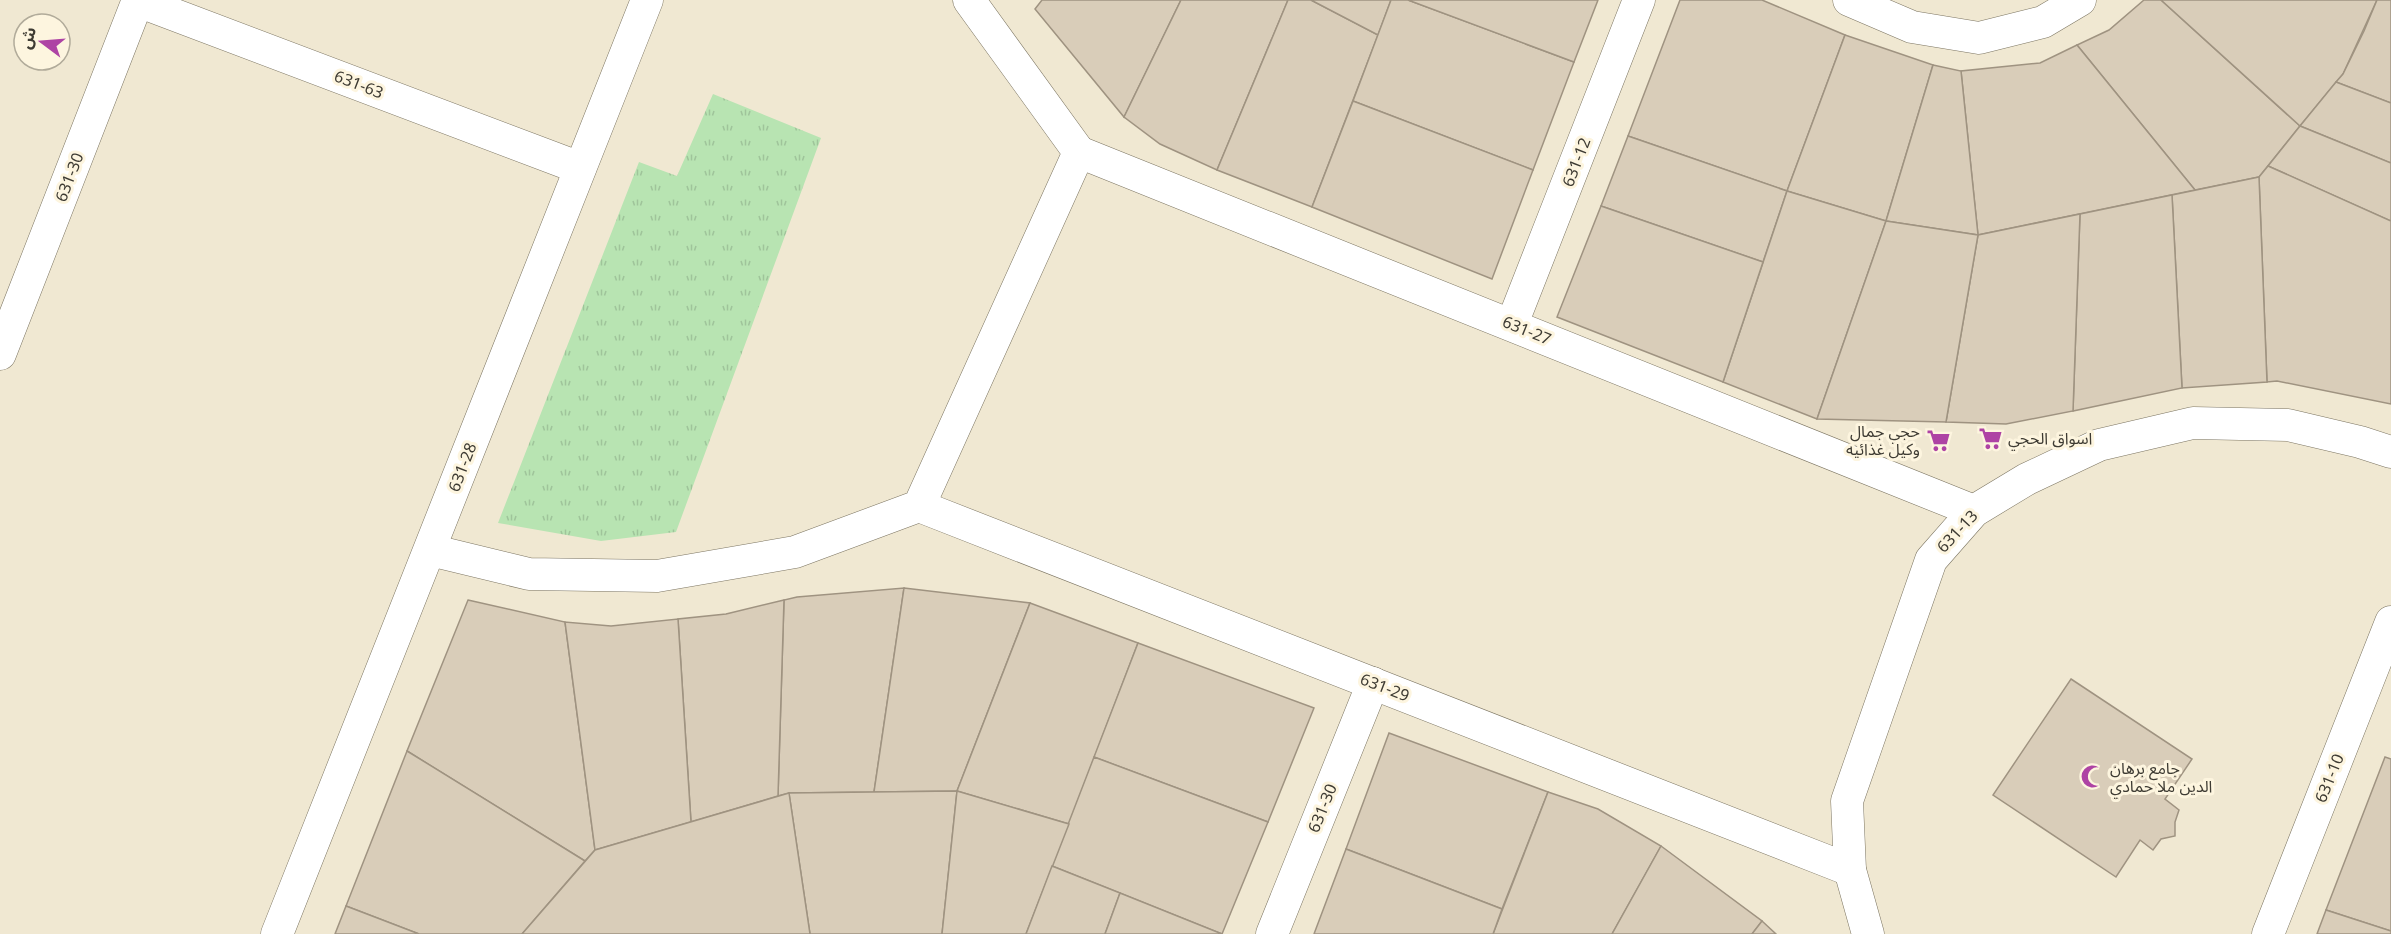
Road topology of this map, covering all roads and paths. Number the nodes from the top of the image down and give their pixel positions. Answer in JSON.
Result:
{"nodes":[{"id":1,"x":138,"y":0,"type":"edge"},
{"id":2,"x":647,"y":0,"type":"edge"},
{"id":3,"x":969,"y":0,"type":"edge"},
{"id":4,"x":1639,"y":0,"type":"edge"},
{"id":5,"x":1849,"y":0,"type":"edge"},
{"id":6,"x":2080,"y":0,"type":"edge"},
{"id":7,"x":1079,"y":152,"type":"junction"},
{"id":8,"x":580,"y":168,"type":"junction"},
{"id":9,"x":1512,"y":324,"type":"junction"},
{"id":10,"x":0,"y":354,"type":"edge"},
{"id":11,"x":2391,"y":452,"type":"edge"},
{"id":12,"x":919,"y":506,"type":"junction"},
{"id":13,"x":1974,"y":511,"type":"junction"},
{"id":14,"x":430,"y":550,"type":"junction"},
{"id":15,"x":2391,"y":622,"type":"edge"},
{"id":16,"x":1373,"y":683,"type":"junction"},
{"id":17,"x":1850,"y":870,"type":"junction"},
{"id":18,"x":277,"y":934,"type":"edge"},
{"id":19,"x":1272,"y":934,"type":"edge"},
{"id":20,"x":1868,"y":934,"type":"edge"},
{"id":21,"x":2268,"y":934,"type":"edge"}],
"edges":[{"from":1,"to":8,"type":"street","name":"631-63"},
{"from":1,"to":10,"type":"street","name":"631-30"},
{"from":2,"to":8,"type":"street","name":"631-28"},
{"from":3,"to":7,"type":"street"},
{"from":4,"to":9,"type":"street","name":"631-12"},
{"from":5,"to":6,"type":"street"},
{"from":7,"to":9,"type":"street","name":"631-27"},
{"from":7,"to":12,"type":"street"},
{"from":8,"to":14,"type":"street","name":"631-28"},
{"from":9,"to":13,"type":"street","name":"631-27"},
{"from":11,"to":13,"type":"street","name":"631-13"},
{"from":12,"to":14,"type":"street"},
{"from":12,"to":16,"type":"street","name":"631-29"},
{"from":13,"to":17,"type":"street","name":"631-13"},
{"from":14,"to":18,"type":"street","name":"631-28"},
{"from":15,"to":21,"type":"street","name":"631-10"},
{"from":16,"to":17,"type":"street","name":"631-29"},
{"from":16,"to":19,"type":"street","name":"631-30"},
{"from":17,"to":20,"type":"street","name":"631-13"}]}
